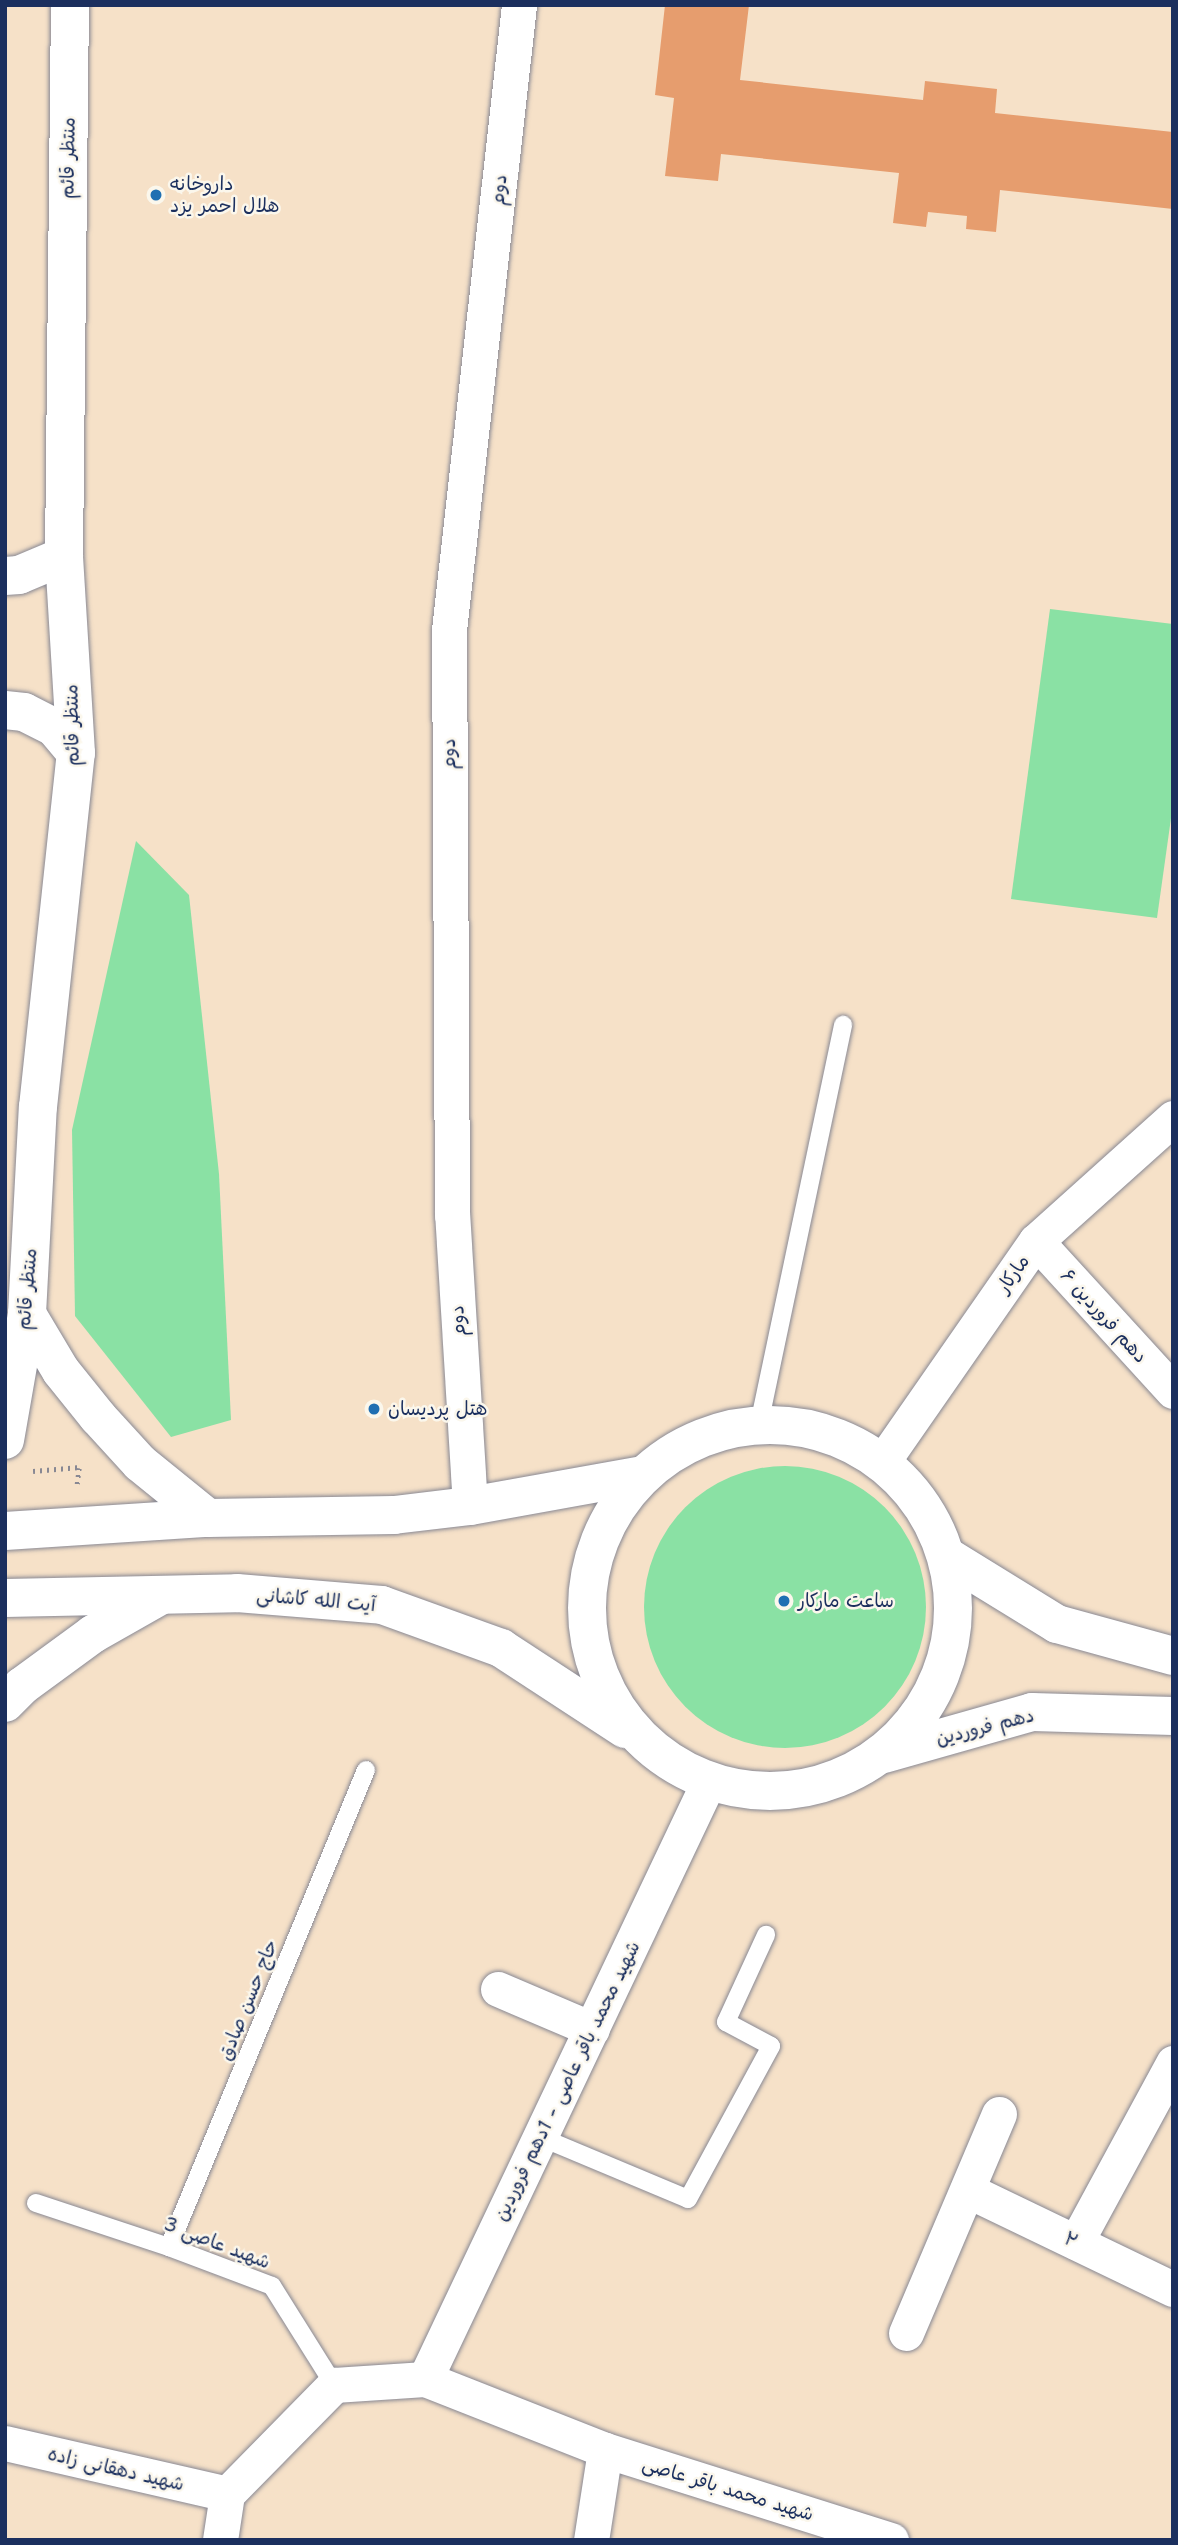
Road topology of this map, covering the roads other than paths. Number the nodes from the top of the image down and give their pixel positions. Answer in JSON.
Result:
{"nodes":[{"id":1,"x":70,"y":5,"type":"edge"},
{"id":2,"x":520,"y":5,"type":"edge"},
{"id":3,"x":64,"y":556,"type":"junction"},
{"id":4,"x":5,"y":576,"type":"edge"},
{"id":5,"x":5,"y":710,"type":"edge"},
{"id":6,"x":76,"y":753,"type":"junction"},
{"id":7,"x":843,"y":1025,"type":"dead end"},
{"id":8,"x":1173,"y":1118,"type":"edge"},
{"id":9,"x":1035,"y":1241,"type":"junction"},
{"id":10,"x":27,"y":1314,"type":"junction"},
{"id":11,"x":1173,"y":1391,"type":"edge"},
{"id":12,"x":760,"y":1424,"type":"junction"},
{"id":13,"x":5,"y":1440,"type":"edge"},
{"id":14,"x":885,"y":1458,"type":"junction"},
{"id":15,"x":643,"y":1475,"type":"junction"},
{"id":16,"x":470,"y":1506,"type":"junction"},
{"id":17,"x":208,"y":1518,"type":"junction"},
{"id":18,"x":5,"y":1531,"type":"edge"},
{"id":19,"x":948,"y":1557,"type":"junction"},
{"id":20,"x":162,"y":1595,"type":"junction"},
{"id":21,"x":5,"y":1598,"type":"edge"},
{"id":22,"x":1173,"y":1656,"type":"edge"},
{"id":23,"x":5,"y":1703,"type":"edge"},
{"id":24,"x":1173,"y":1716,"type":"edge"},
{"id":25,"x":636,"y":1736,"type":"junction"},
{"id":26,"x":884,"y":1754,"type":"junction"},
{"id":27,"x":366,"y":1770,"type":"dead end"},
{"id":28,"x":708,"y":1783,"type":"junction"},
{"id":29,"x":766,"y":1935,"type":"dead end"},
{"id":30,"x":498,"y":1989,"type":"dead end"},
{"id":31,"x":592,"y":2029,"type":"junction"},
{"id":32,"x":1173,"y":2063,"type":"edge"},
{"id":33,"x":999,"y":2114,"type":"dead end"},
{"id":34,"x":540,"y":2137,"type":"junction"},
{"id":35,"x":969,"y":2191,"type":"junction"},
{"id":36,"x":36,"y":2203,"type":"dead end"},
{"id":37,"x":1076,"y":2242,"type":"junction"},
{"id":38,"x":169,"y":2247,"type":"junction"},
{"id":39,"x":1173,"y":2288,"type":"edge"},
{"id":40,"x":906,"y":2333,"type":"dead end"},
{"id":41,"x":425,"y":2379,"type":"junction"},
{"id":42,"x":334,"y":2385,"type":"junction"},
{"id":43,"x":5,"y":2443,"type":"edge"},
{"id":44,"x":605,"y":2450,"type":"junction"},
{"id":45,"x":227,"y":2494,"type":"junction"},
{"id":46,"x":220,"y":2540,"type":"edge"},
{"id":47,"x":591,"y":2540,"type":"edge"},
{"id":48,"x":891,"y":2540,"type":"edge"}],
"edges":[{"from":1,"to":3,"type":"main road","name":"منتظر قائم"},
{"from":2,"to":16,"type":"street","name":"دوم"},
{"from":3,"to":4,"type":"main road"},
{"from":3,"to":6,"type":"main road","name":"منتظر قائم"},
{"from":5,"to":6,"type":"main road"},
{"from":6,"to":10,"type":"main road","name":"منتظر قائم"},
{"from":7,"to":12,"type":"lane"},
{"from":8,"to":9,"type":"street","name":"مارکار"},
{"from":9,"to":11,"type":"street","name":"دهم فروردین ۶"},
{"from":9,"to":14,"type":"street","name":"مارکار"},
{"from":10,"to":13,"type":"main road","name":"منتظر قائم"},
{"from":10,"to":17,"type":"main road"},
{"from":12,"to":14,"type":"main road"},
{"from":12,"to":15,"type":"main road"},
{"from":14,"to":19,"type":"main road"},
{"from":15,"to":16,"type":"main road"},
{"from":15,"to":25,"type":"main road"},
{"from":16,"to":17,"type":"main road"},
{"from":17,"to":18,"type":"main road"},
{"from":19,"to":22,"type":"main road"},
{"from":19,"to":26,"type":"main road"},
{"from":20,"to":21,"type":"main road","name":"آیت الله کاشانی"},
{"from":20,"to":23,"type":"main road"},
{"from":20,"to":25,"type":"main road","name":"آیت الله کاشانی"},
{"from":24,"to":26,"type":"main road","name":"دهم فروردین"},
{"from":25,"to":28,"type":"main road","name":"آیت الله کاشانی"},
{"from":26,"to":28,"type":"main road"},
{"from":27,"to":38,"type":"lane","name":"حاج حسن صادق"},
{"from":28,"to":31,"type":"street","name":"شهید محمد باقر عاصی - 1دهم فروردین"},
{"from":29,"to":34,"type":"lane"},
{"from":30,"to":31,"type":"street"},
{"from":31,"to":34,"type":"street","name":"شهید محمد باقر عاصی - 1دهم فروردین"},
{"from":32,"to":37,"type":"street"},
{"from":33,"to":35,"type":"street"},
{"from":34,"to":41,"type":"street","name":"شهید محمد باقر عاصی - 1دهم فروردین"},
{"from":35,"to":37,"type":"street","name":"۲"},
{"from":35,"to":40,"type":"street"},
{"from":36,"to":38,"type":"lane","name":"3 شهید عاصی"},
{"from":37,"to":39,"type":"street","name":"۲"},
{"from":38,"to":42,"type":"lane","name":"3 شهید عاصی"},
{"from":41,"to":42,"type":"street"},
{"from":41,"to":44,"type":"street","name":"شهید محمد باقر عاصی"},
{"from":42,"to":45,"type":"street"},
{"from":43,"to":45,"type":"street","name":"شهید دهقانی زاده"},
{"from":44,"to":47,"type":"street"},
{"from":44,"to":48,"type":"street","name":"شهید محمد باقر عاصی"},
{"from":45,"to":46,"type":"street"}]}
